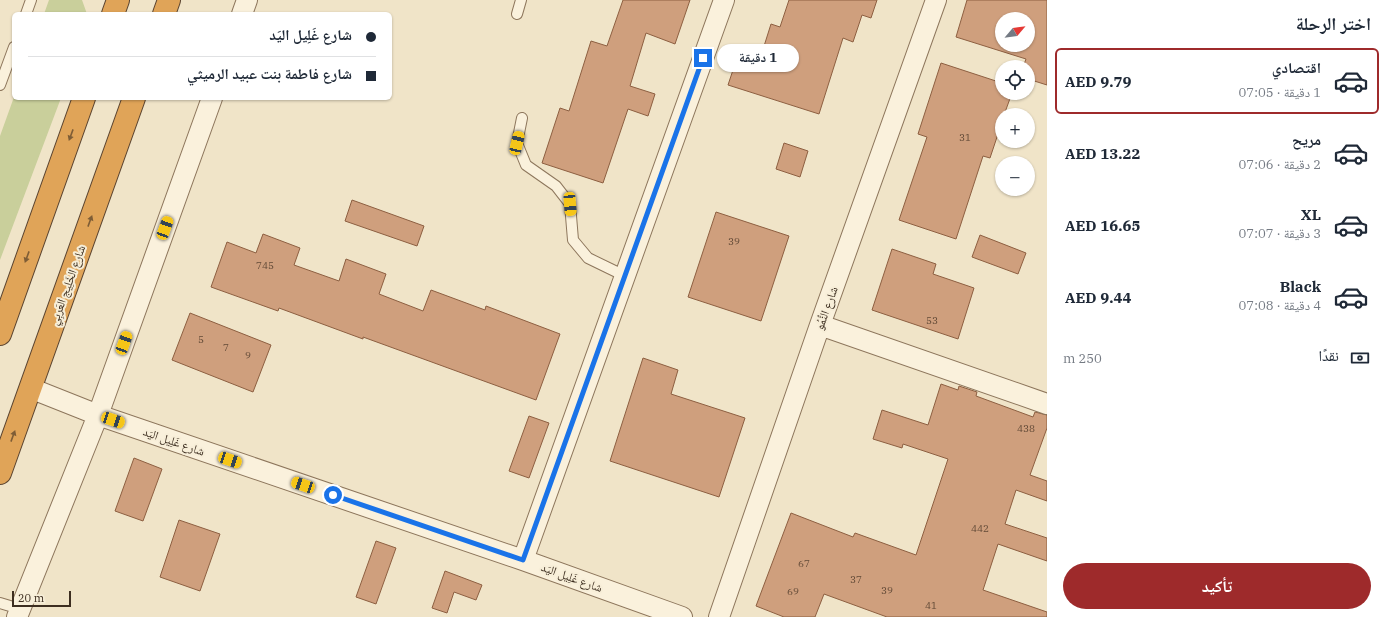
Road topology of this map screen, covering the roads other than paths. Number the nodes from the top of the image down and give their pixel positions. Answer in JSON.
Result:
{"nodes":[{"id":1,"x":31,"y":0,"type":"edge"},
{"id":2,"x":169,"y":0,"type":"edge"},
{"id":3,"x":247,"y":0,"type":"edge"},
{"id":4,"x":521,"y":0,"type":"edge"},
{"id":5,"x":724,"y":0,"type":"edge"},
{"id":6,"x":936,"y":0,"type":"edge"},
{"id":7,"x":27,"y":12,"type":"edge"},
{"id":8,"x":165,"y":12,"type":"edge"},
{"id":9,"x":243,"y":12,"type":"edge"},
{"id":10,"x":517,"y":14,"type":"dead end"},
{"id":11,"x":12,"y":52,"type":"edge"},
{"id":12,"x":0,"y":85,"type":"edge"},
{"id":13,"x":83,"y":100,"type":"edge"},
{"id":14,"x":133,"y":100,"type":"edge"},
{"id":15,"x":211,"y":100,"type":"edge"},
{"id":16,"x":522,"y":118,"type":"dead end"},
{"id":17,"x":625,"y":276,"type":"junction"},
{"id":18,"x":820,"y":325,"type":"junction"},
{"id":19,"x":0,"y":334,"type":"edge"},
{"id":20,"x":30,"y":388,"type":"junction"},
{"id":21,"x":1047,"y":404,"type":"edge"},
{"id":22,"x":98,"y":415,"type":"junction"},
{"id":23,"x":0,"y":473,"type":"edge"},
{"id":24,"x":523,"y":560,"type":"junction"},
{"id":25,"x":0,"y":603,"type":"edge"},
{"id":26,"x":18,"y":613,"type":"edge"},
{"id":27,"x":682,"y":617,"type":"edge"},
{"id":28,"x":719,"y":617,"type":"edge"}],
"edges":[{"from":1,"to":7,"type":"lane"},
{"from":2,"to":8,"type":"highway"},
{"from":3,"to":9,"type":"street"},
{"from":4,"to":10,"type":"lane"},
{"from":5,"to":17,"type":"street"},
{"from":6,"to":18,"type":"street","name":"شارع النُّمُو"},
{"from":11,"to":12,"type":"lane"},
{"from":13,"to":19,"type":"highway","one_way":true},
{"from":20,"to":14,"type":"highway","name":"شارع الخَلِيج العَربِي","one_way":true},
{"from":15,"to":22,"type":"street"},
{"from":16,"to":17,"type":"lane"},
{"from":17,"to":24,"type":"street"},
{"from":18,"to":21,"type":"street"},
{"from":18,"to":28,"type":"street","name":"شارع النُّمُو"},
{"from":20,"to":22,"type":"street","name":"شارع غَلِيل اليَد"},
{"from":23,"to":20,"type":"highway","name":"شارع الخَلِيج العَربِي","one_way":true},
{"from":22,"to":24,"type":"street","name":"شارع غَلِيل اليَد"},
{"from":22,"to":26,"type":"street"},
{"from":24,"to":27,"type":"street","name":"شارع غَلِيل اليَد"},
{"from":25,"to":26,"type":"lane"}]}
